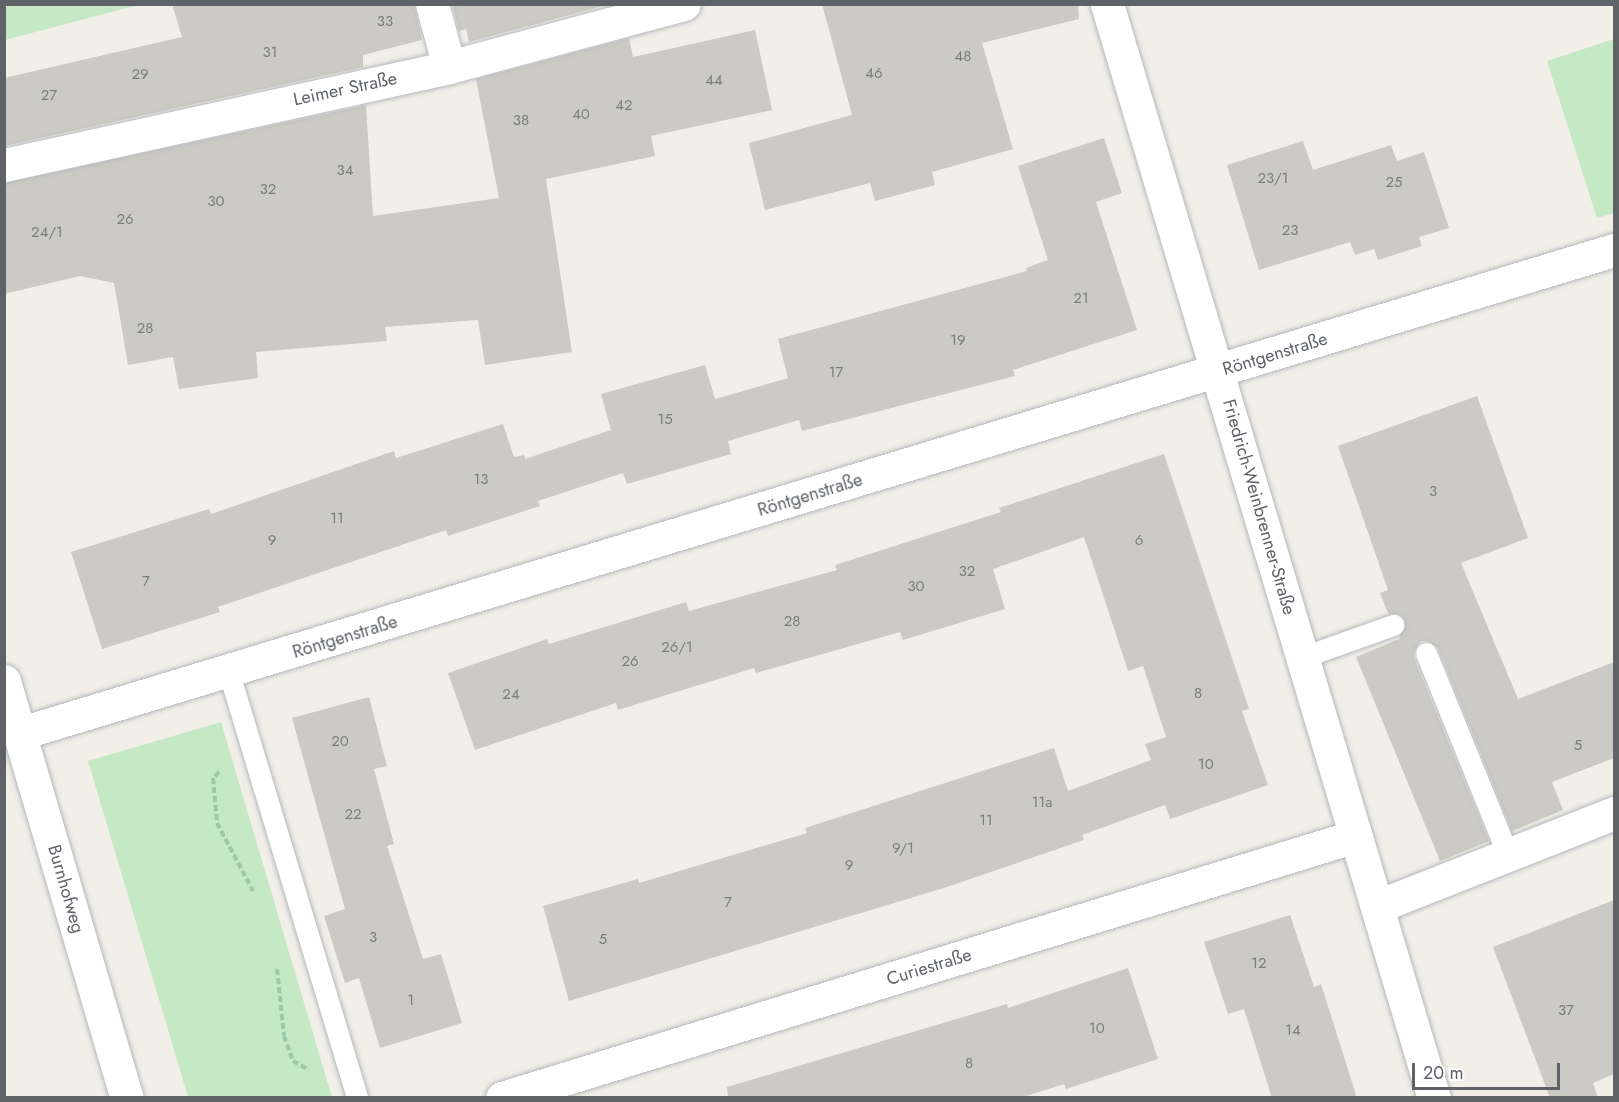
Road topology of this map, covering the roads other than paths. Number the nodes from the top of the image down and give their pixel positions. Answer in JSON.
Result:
{"nodes":[{"id":1,"x":432,"y":4,"type":"edge"},
{"id":2,"x":684,"y":4,"type":"edge"},
{"id":3,"x":1107,"y":4,"type":"edge"},
{"id":4,"x":449,"y":67,"type":"junction"},
{"id":5,"x":4,"y":165,"type":"edge"},
{"id":6,"x":1614,"y":250,"type":"edge"},
{"id":7,"x":1220,"y":370,"type":"junction"},
{"id":8,"x":1393,"y":625,"type":"dead end"},
{"id":9,"x":1426,"y":653,"type":"dead end"},
{"id":10,"x":1303,"y":657,"type":"junction"},
{"id":11,"x":229,"y":673,"type":"junction"},
{"id":12,"x":4,"y":681,"type":"edge"},
{"id":13,"x":13,"y":733,"type":"edge"},
{"id":14,"x":1614,"y":813,"type":"edge"},
{"id":15,"x":1356,"y":836,"type":"junction"},
{"id":16,"x":1508,"y":855,"type":"junction"},
{"id":17,"x":1378,"y":906,"type":"junction"},
{"id":18,"x":127,"y":1098,"type":"edge"},
{"id":19,"x":357,"y":1098,"type":"edge"},
{"id":20,"x":502,"y":1098,"type":"edge"},
{"id":21,"x":1434,"y":1098,"type":"edge"}],
"edges":[{"from":1,"to":4,"type":"street"},
{"from":2,"to":4,"type":"street","name":"Leimer Straße"},
{"from":3,"to":7,"type":"street","name":"Friedrich-Weinbrenner-Straße"},
{"from":4,"to":5,"type":"street","name":"Leimer Straße"},
{"from":6,"to":7,"type":"street","name":"Röntgenstraße"},
{"from":7,"to":10,"type":"street","name":"Friedrich-Weinbrenner-Straße"},
{"from":7,"to":11,"type":"street","name":"Röntgenstraße"},
{"from":8,"to":10,"type":"lane"},
{"from":9,"to":16,"type":"lane"},
{"from":10,"to":15,"type":"street","name":"Friedrich-Weinbrenner-Straße"},
{"from":11,"to":13,"type":"street","name":"Röntgenstraße"},
{"from":11,"to":19,"type":"lane"},
{"from":12,"to":13,"type":"street","name":"Burnhofweg"},
{"from":13,"to":18,"type":"street","name":"Burnhofweg"},
{"from":14,"to":16,"type":"street"},
{"from":15,"to":17,"type":"street","name":"Friedrich-Weinbrenner-Straße"},
{"from":15,"to":20,"type":"street","name":"Curiestraße"},
{"from":16,"to":17,"type":"street"},
{"from":17,"to":21,"type":"street","name":"Friedrich-Weinbrenner-Straße"}]}
